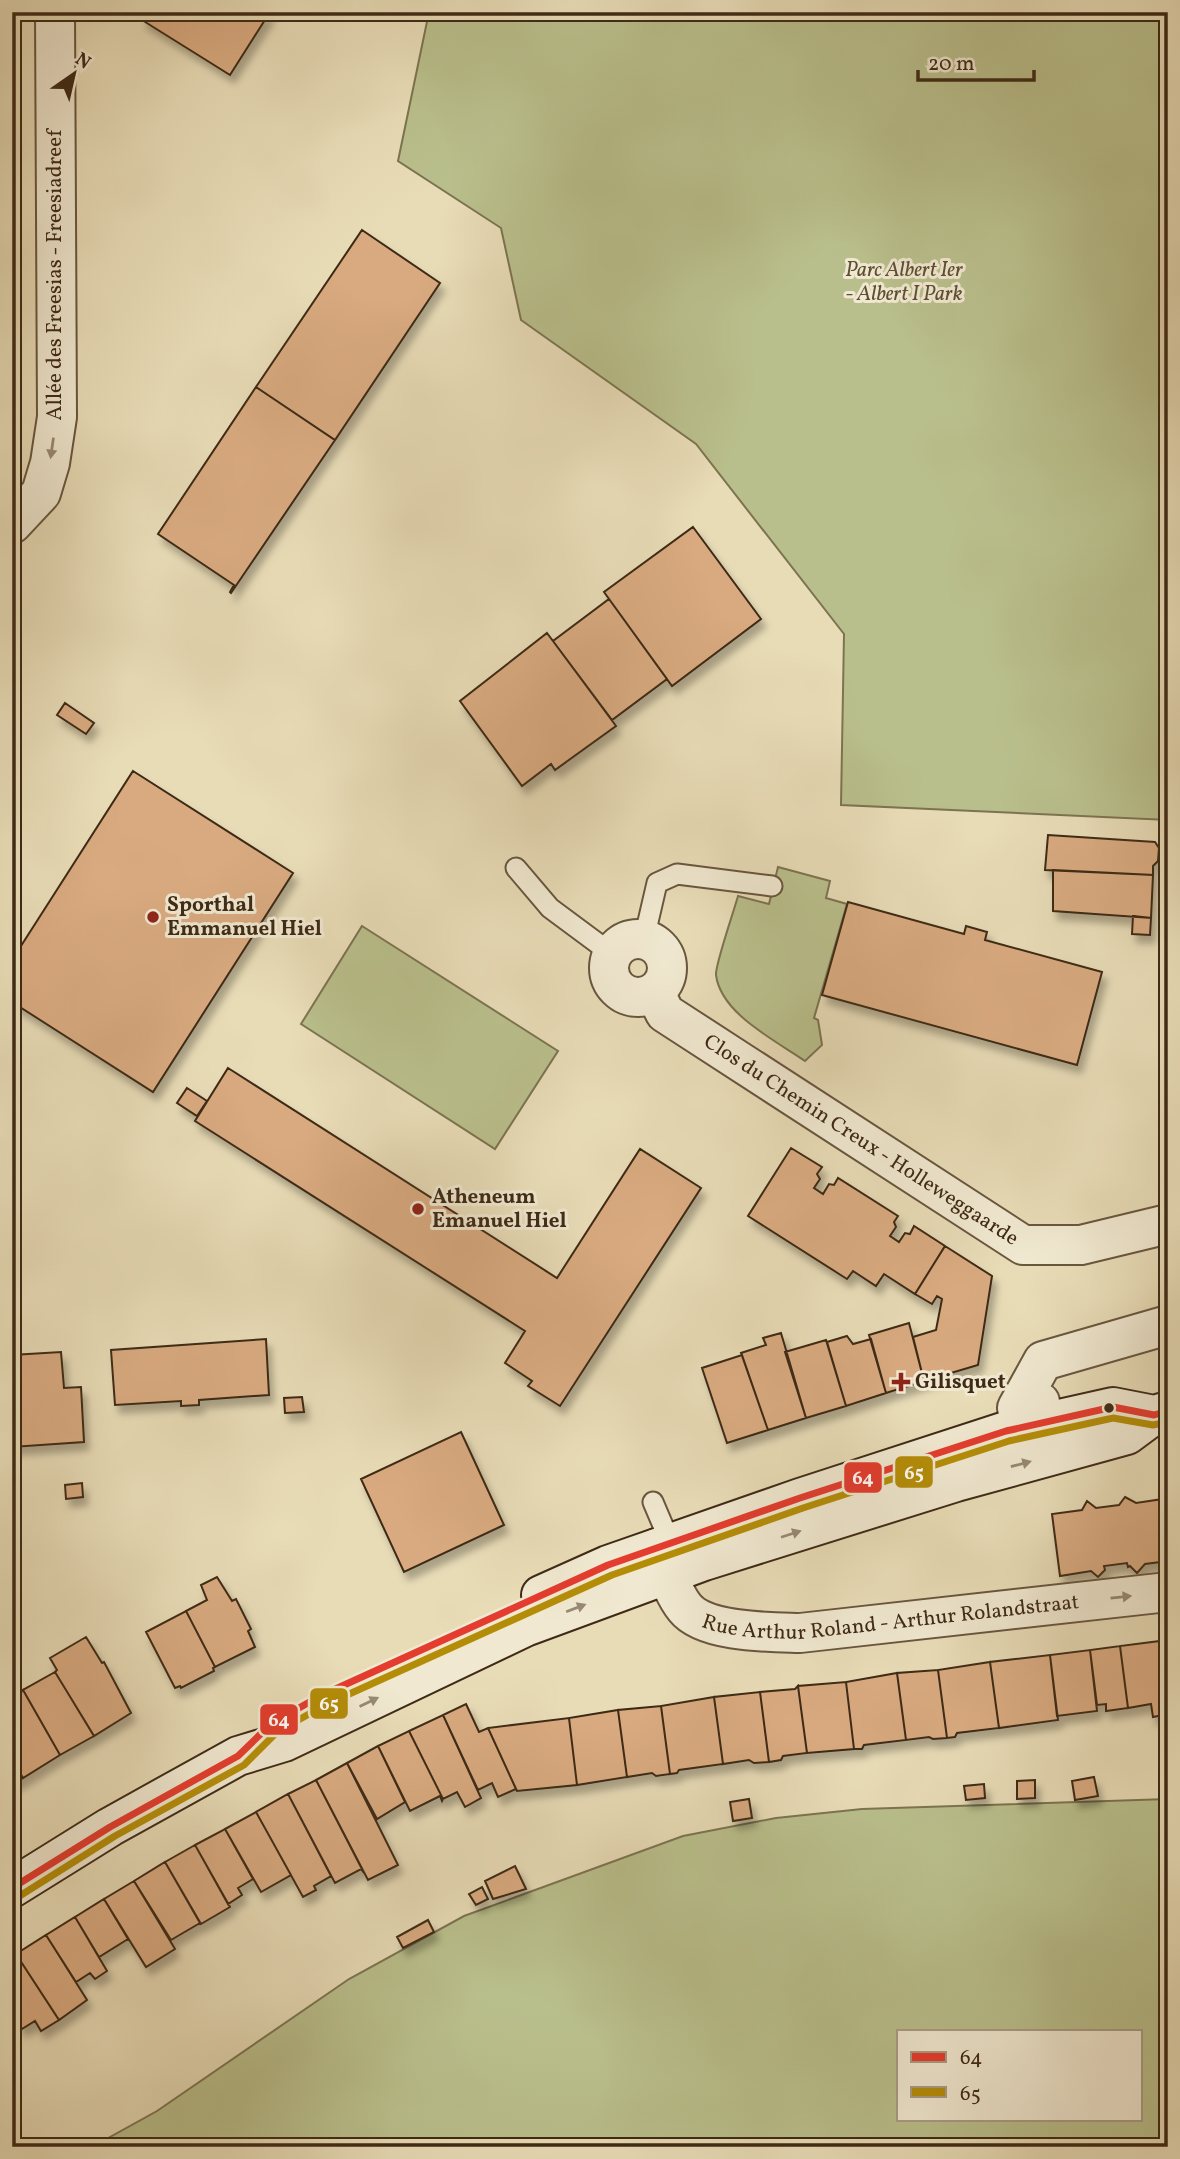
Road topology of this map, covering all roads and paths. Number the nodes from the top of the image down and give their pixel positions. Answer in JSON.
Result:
{"nodes":[{"id":1,"x":55,"y":12,"type":"edge"},
{"id":2,"x":14,"y":522,"type":"edge"},
{"id":3,"x":516,"y":868,"type":"dead end"},
{"id":4,"x":772,"y":886,"type":"dead end"},
{"id":5,"x":628,"y":947,"type":"junction"},
{"id":6,"x":1168,"y":1224,"type":"edge"},
{"id":7,"x":1168,"y":1325,"type":"edge"},
{"id":8,"x":1040,"y":1402,"type":"dead end"},
{"id":9,"x":1161,"y":1413,"type":"edge"},
{"id":10,"x":653,"y":1502,"type":"dead end"},
{"id":11,"x":670,"y":1559,"type":"junction"},
{"id":12,"x":1168,"y":1592,"type":"edge"},
{"id":13,"x":12,"y":1888,"type":"edge"}],
"edges":[{"from":1,"to":2,"type":"street","name":"Allée des Freesias - Freesiadreef","one_way":true},
{"from":3,"to":5,"type":"lane"},
{"from":4,"to":5,"type":"lane"},
{"from":5,"to":6,"type":"street","name":"Clos du Chemin Creux - Holleweggaarde"},
{"from":7,"to":8,"type":"street"},
{"from":9,"to":11,"type":"street"},
{"from":10,"to":11,"type":"lane"},
{"from":11,"to":12,"type":"street","name":"Rue Arthur Roland - Arthur Rolandstraat","one_way":true},
{"from":11,"to":13,"type":"street"}]}
